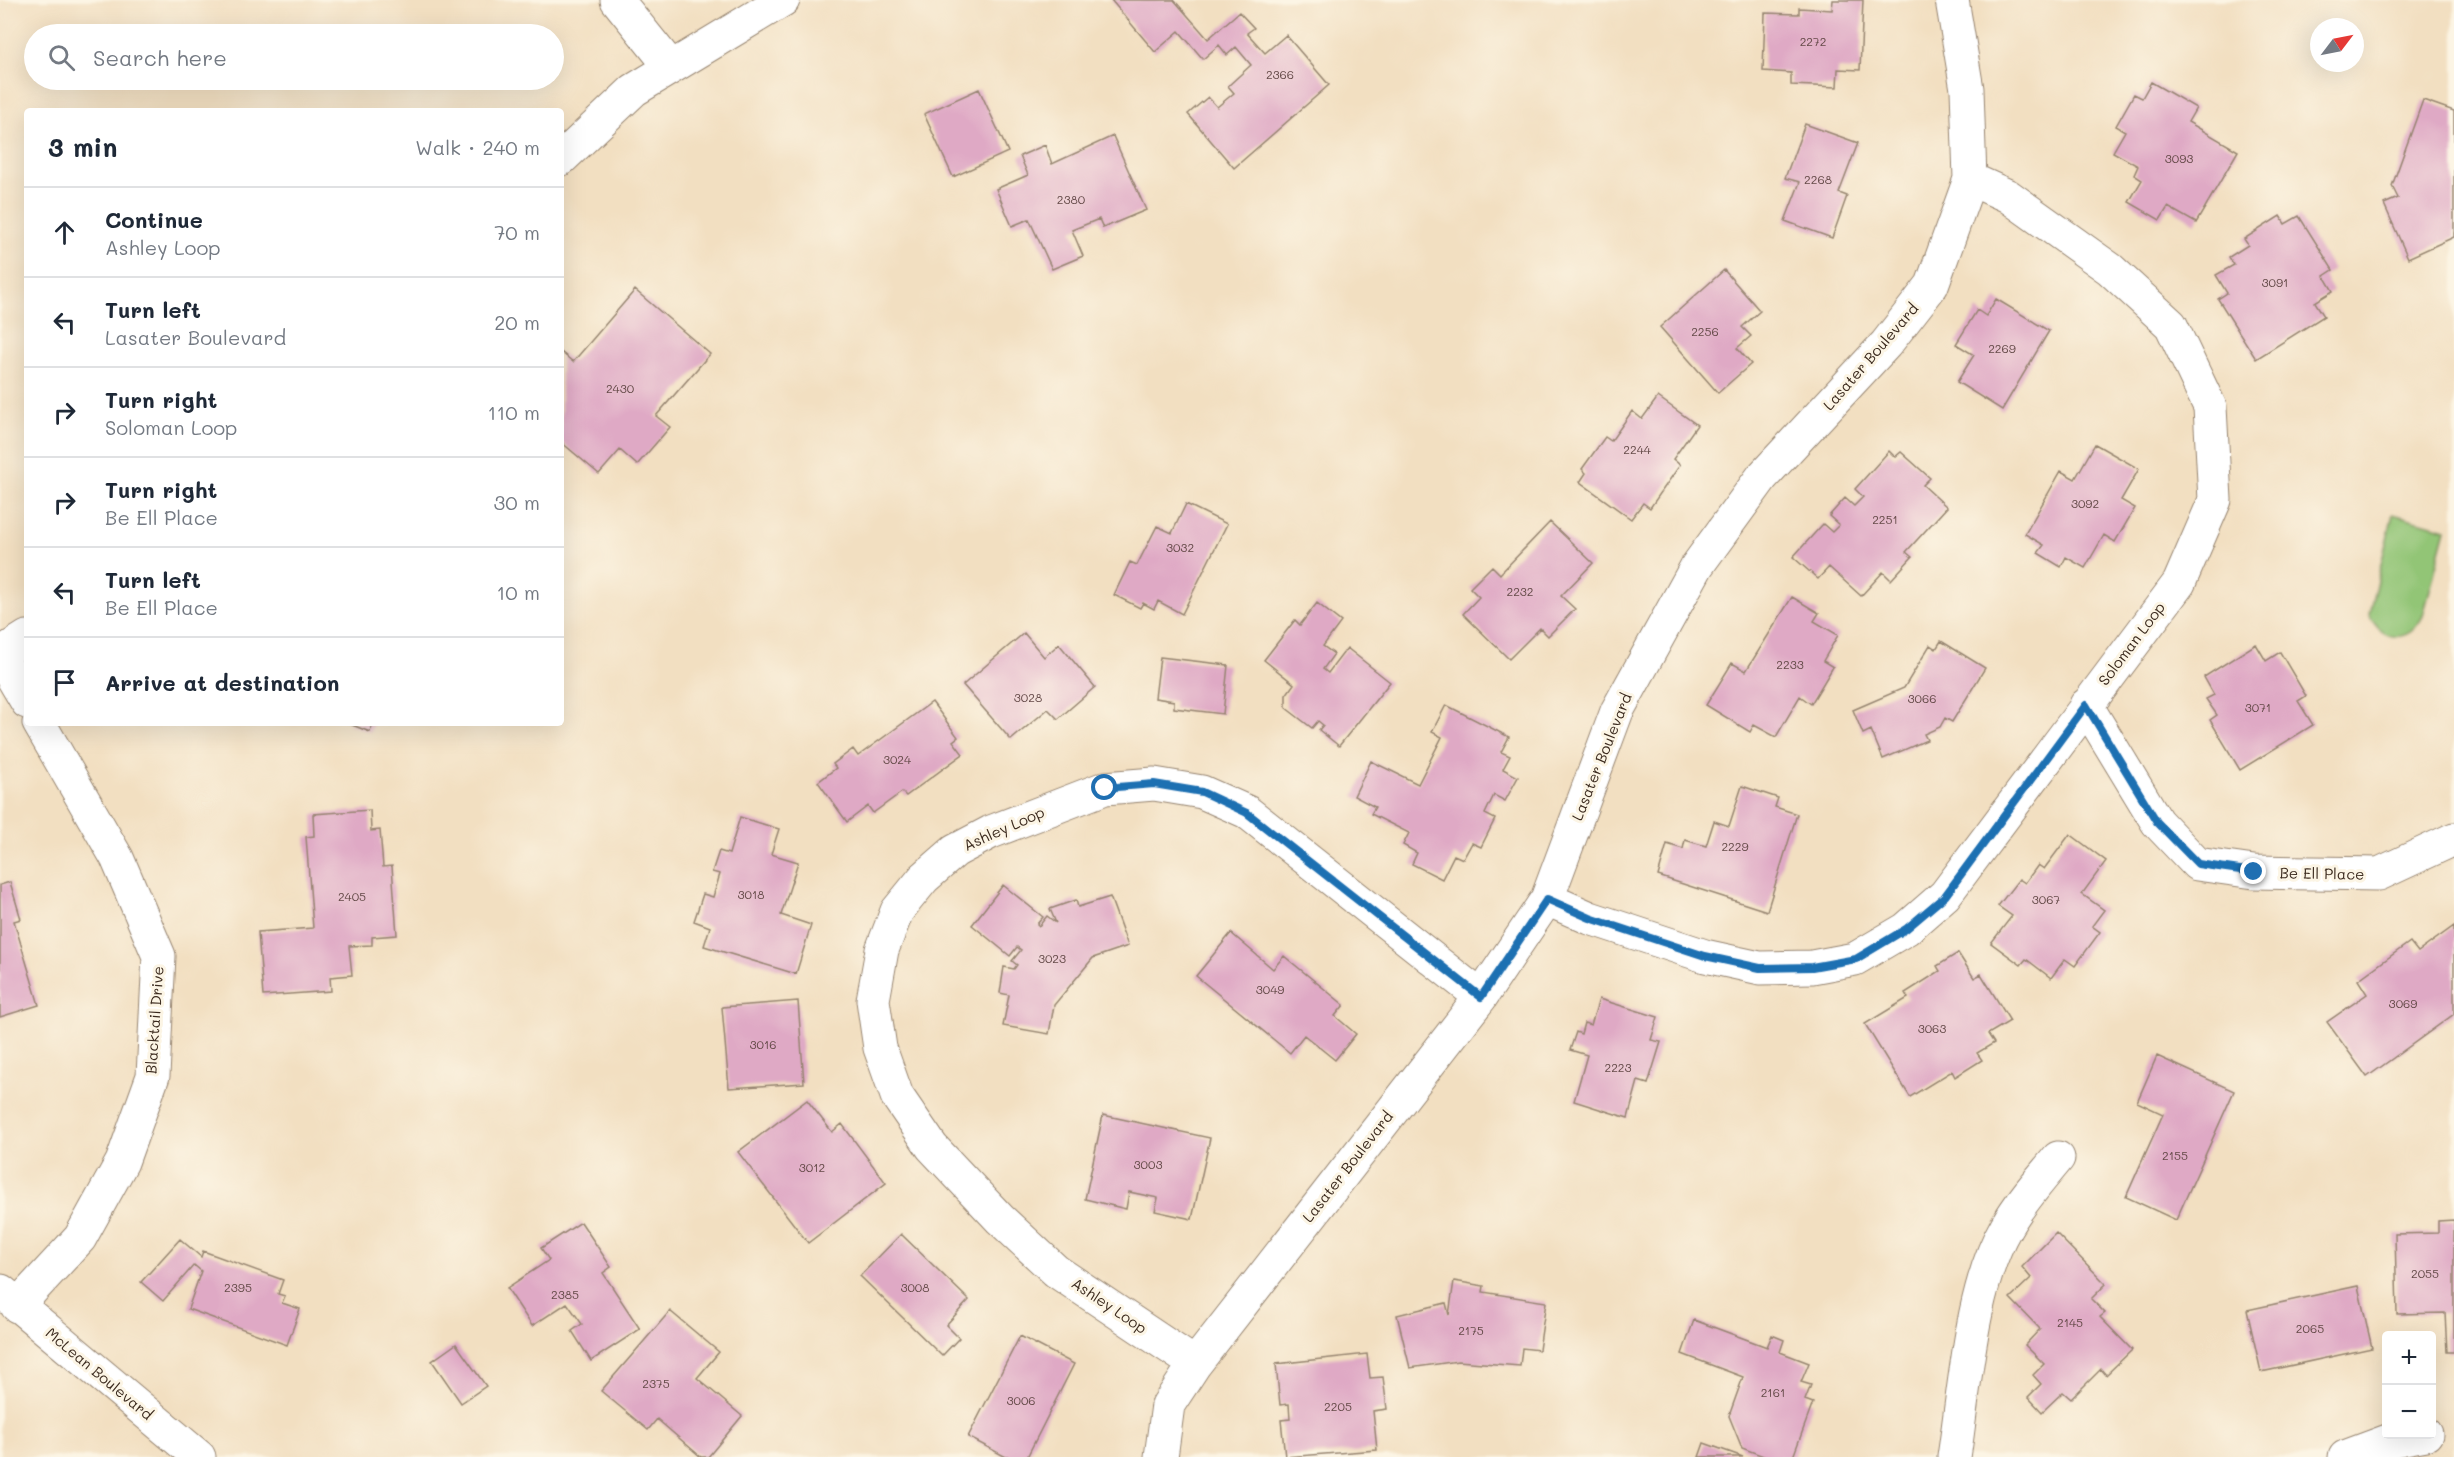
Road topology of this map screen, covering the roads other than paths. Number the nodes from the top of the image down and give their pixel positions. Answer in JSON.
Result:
{"nodes":[{"id":1,"x":617,"y":0,"type":"edge"},
{"id":2,"x":783,"y":0,"type":"edge"},
{"id":3,"x":1952,"y":0,"type":"edge"},
{"id":4,"x":670,"y":66,"type":"junction"},
{"id":5,"x":564,"y":156,"type":"edge"},
{"id":6,"x":1970,"y":179,"type":"junction"},
{"id":7,"x":24,"y":639,"type":"edge"},
{"id":8,"x":0,"y":655,"type":"edge"},
{"id":9,"x":24,"y":697,"type":"edge"},
{"id":10,"x":2086,"y":705,"type":"junction"},
{"id":11,"x":41,"y":726,"type":"edge"},
{"id":12,"x":2454,"y":839,"type":"edge"},
{"id":13,"x":1547,"y":899,"type":"junction"},
{"id":14,"x":1481,"y":997,"type":"junction"},
{"id":15,"x":2058,"y":1158,"type":"dead end"},
{"id":16,"x":8,"y":1298,"type":"edge"},
{"id":17,"x":1195,"y":1364,"type":"junction"},
{"id":18,"x":2454,"y":1430,"type":"edge"},
{"id":19,"x":2436,"y":1433,"type":"edge"},
{"id":20,"x":2399,"y":1439,"type":"edge"},
{"id":21,"x":199,"y":1457,"type":"edge"},
{"id":22,"x":1161,"y":1457,"type":"edge"},
{"id":23,"x":1954,"y":1457,"type":"edge"},
{"id":24,"x":2345,"y":1457,"type":"edge"}],
"edges":[{"from":1,"to":4,"type":"street"},
{"from":2,"to":4,"type":"street"},
{"from":3,"to":6,"type":"street","name":"Lasater Boulevard"},
{"from":4,"to":5,"type":"street"},
{"from":6,"to":10,"type":"street","name":"Soloman Loop"},
{"from":6,"to":13,"type":"street","name":"Lasater Boulevard"},
{"from":7,"to":8,"type":"street"},
{"from":8,"to":9,"type":"street"},
{"from":10,"to":12,"type":"street","name":"Be Ell Place"},
{"from":10,"to":13,"type":"street","name":"Soloman Loop"},
{"from":11,"to":16,"type":"street","name":"Blacktail Drive"},
{"from":13,"to":14,"type":"street","name":"Lasater Boulevard"},
{"from":14,"to":17,"type":"street","name":"Lasater Boulevard"},
{"from":14,"to":17,"type":"street","name":"Ashley Loop"},
{"from":15,"to":23,"type":"street"},
{"from":16,"to":21,"type":"street","name":"McLean Boulevard"},
{"from":17,"to":22,"type":"street","name":"Lasater Boulevard"},
{"from":18,"to":19,"type":"street"},
{"from":20,"to":24,"type":"street"}]}
